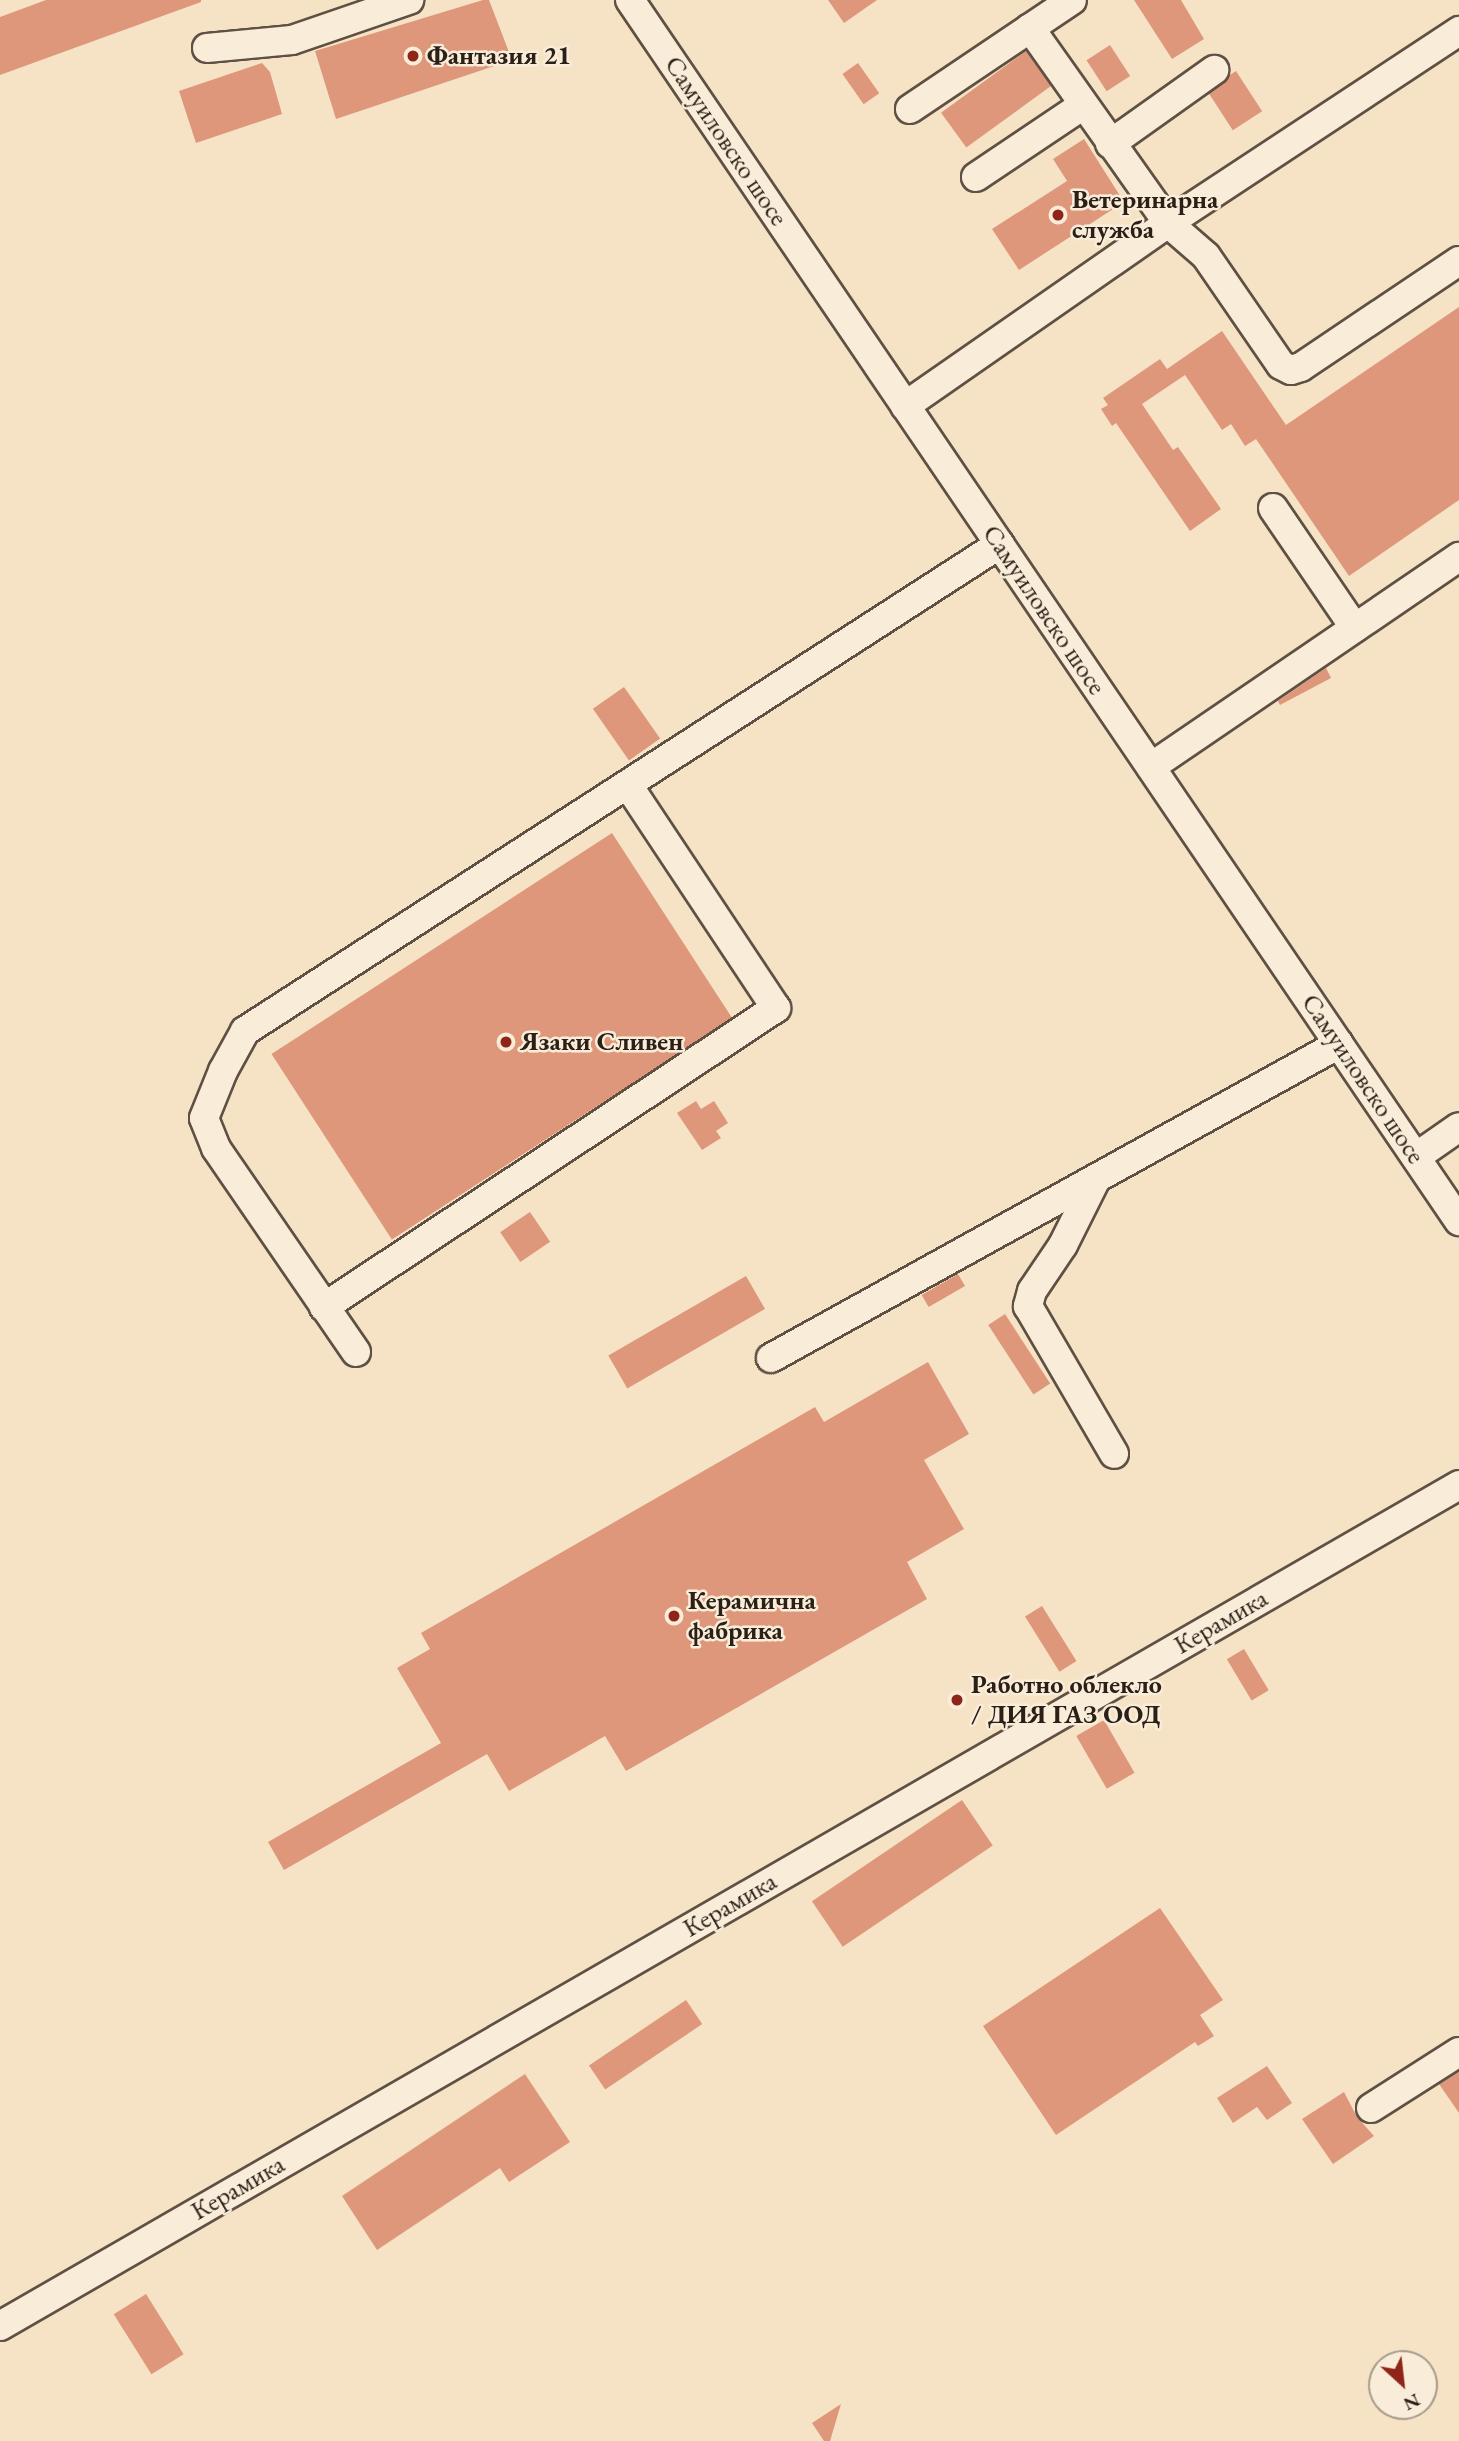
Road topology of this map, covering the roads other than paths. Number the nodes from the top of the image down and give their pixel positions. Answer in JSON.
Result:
{"nodes":[{"id":1,"x":409,"y":0,"type":"edge"},
{"id":2,"x":1072,"y":0,"type":"edge"},
{"id":3,"x":632,"y":1,"type":"edge"},
{"id":4,"x":1030,"y":28,"type":"junction"},
{"id":5,"x":1459,"y":31,"type":"edge"},
{"id":6,"x":207,"y":47,"type":"dead end"},
{"id":7,"x":1214,"y":70,"type":"dead end"},
{"id":8,"x":1083,"y":105,"type":"junction"},
{"id":9,"x":910,"y":109,"type":"dead end"},
{"id":10,"x":1110,"y":144,"type":"junction"},
{"id":11,"x":976,"y":177,"type":"dead end"},
{"id":12,"x":1168,"y":223,"type":"junction"},
{"id":13,"x":1459,"y":261,"type":"edge"},
{"id":14,"x":905,"y":406,"type":"junction"},
{"id":15,"x":1273,"y":508,"type":"dead end"},
{"id":16,"x":1000,"y":544,"type":"junction"},
{"id":17,"x":1459,"y":557,"type":"edge"},
{"id":18,"x":1355,"y":628,"type":"junction"},
{"id":19,"x":1151,"y":767,"type":"junction"},
{"id":20,"x":628,"y":785,"type":"junction"},
{"id":21,"x":1339,"y":1044,"type":"junction"},
{"id":22,"x":1459,"y":1127,"type":"edge"},
{"id":23,"x":1416,"y":1157,"type":"junction"},
{"id":24,"x":1096,"y":1179,"type":"junction"},
{"id":25,"x":1459,"y":1221,"type":"edge"},
{"id":26,"x":324,"y":1307,"type":"junction"},
{"id":27,"x":356,"y":1352,"type":"dead end"},
{"id":28,"x":771,"y":1358,"type":"dead end"},
{"id":29,"x":1114,"y":1454,"type":"dead end"},
{"id":30,"x":1459,"y":1485,"type":"edge"},
{"id":31,"x":1459,"y":2052,"type":"edge"},
{"id":32,"x":1371,"y":2108,"type":"dead end"},
{"id":33,"x":0,"y":2326,"type":"edge"}],
"edges":[{"from":1,"to":6,"type":"street"},
{"from":2,"to":4,"type":"street"},
{"from":3,"to":14,"type":"street","name":"Самуиловско шосе"},
{"from":4,"to":8,"type":"street"},
{"from":4,"to":9,"type":"street"},
{"from":5,"to":12,"type":"street"},
{"from":7,"to":10,"type":"street"},
{"from":8,"to":10,"type":"street"},
{"from":8,"to":11,"type":"street"},
{"from":10,"to":12,"type":"street"},
{"from":12,"to":13,"type":"street"},
{"from":12,"to":14,"type":"street"},
{"from":14,"to":16,"type":"street","name":"Самуиловско шосе"},
{"from":15,"to":18,"type":"street"},
{"from":16,"to":19,"type":"street","name":"Самуиловско шосе"},
{"from":16,"to":20,"type":"street"},
{"from":17,"to":18,"type":"street"},
{"from":18,"to":19,"type":"street"},
{"from":19,"to":21,"type":"street","name":"Самуиловско шосе"},
{"from":20,"to":26,"type":"street"},
{"from":20,"to":26,"type":"street"},
{"from":21,"to":23,"type":"street","name":"Самуиловско шосе"},
{"from":21,"to":24,"type":"street"},
{"from":22,"to":23,"type":"street"},
{"from":23,"to":25,"type":"street","name":"Самуиловско шосе"},
{"from":24,"to":28,"type":"street"},
{"from":24,"to":29,"type":"street"},
{"from":26,"to":27,"type":"street"},
{"from":30,"to":33,"type":"street","name":"Керамика"},
{"from":31,"to":32,"type":"street"}]}
